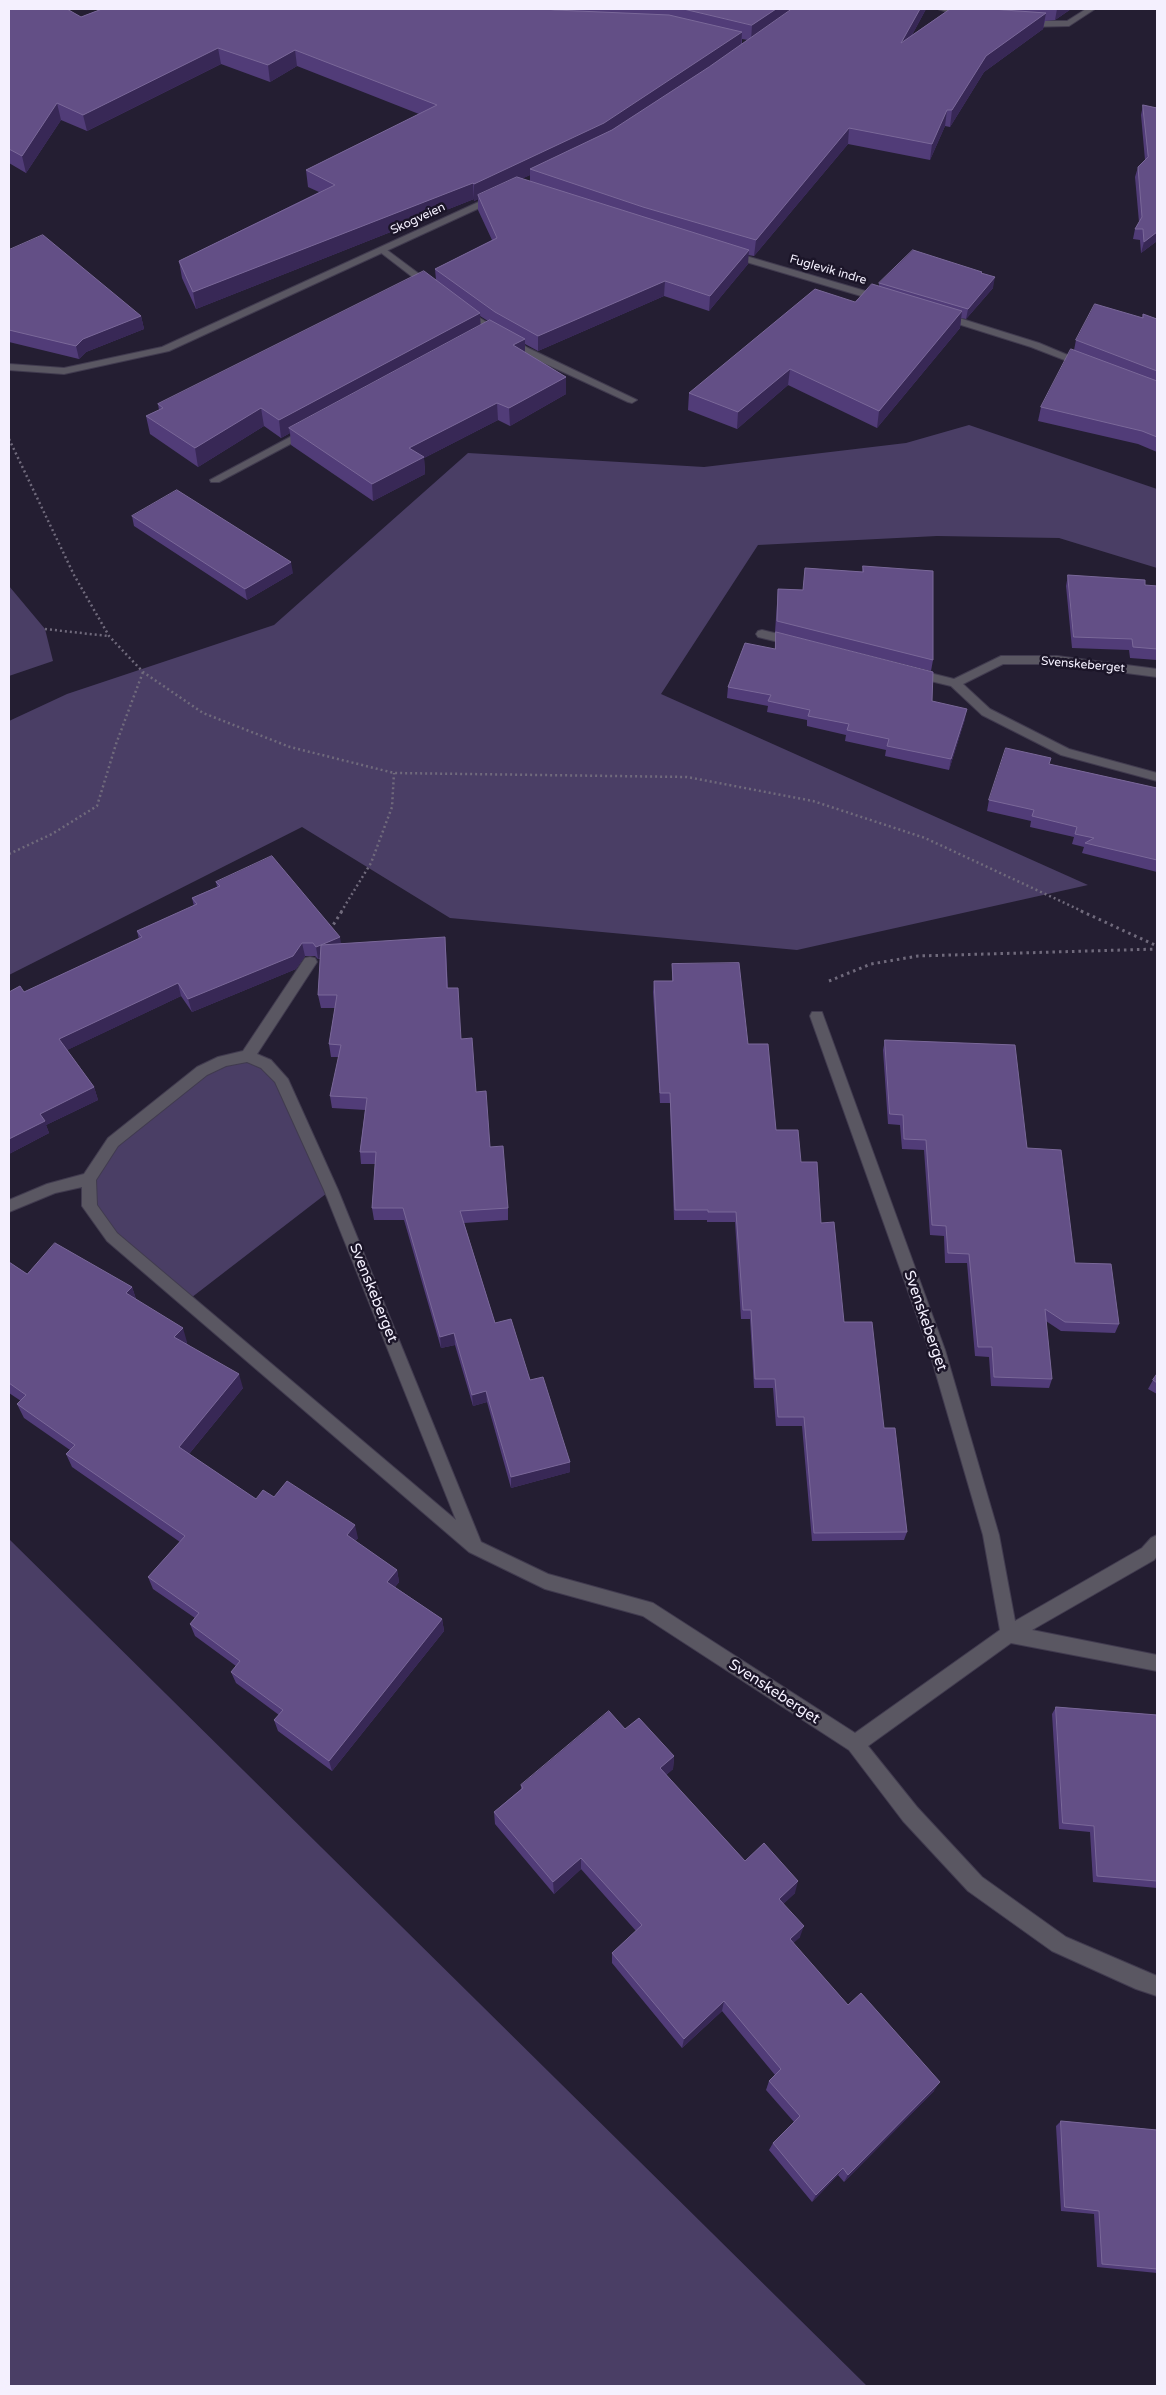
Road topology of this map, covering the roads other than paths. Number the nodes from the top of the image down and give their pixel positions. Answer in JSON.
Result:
{"nodes":[{"id":1,"x":942,"y":9,"type":"edge"},
{"id":2,"x":1091,"y":9,"type":"edge"},
{"id":3,"x":978,"y":19,"type":"edge"},
{"id":4,"x":1012,"y":22,"type":"edge"},
{"id":5,"x":509,"y":191,"type":"edge"},
{"id":6,"x":383,"y":250,"type":"junction"},
{"id":7,"x":722,"y":252,"type":"edge"},
{"id":8,"x":437,"y":291,"type":"edge"},
{"id":9,"x":888,"y":301,"type":"edge"},
{"id":10,"x":452,"y":302,"type":"edge"},
{"id":11,"x":935,"y":314,"type":"edge"},
{"id":12,"x":9,"y":366,"type":"edge"},
{"id":13,"x":1096,"y":368,"type":"edge"},
{"id":14,"x":632,"y":400,"type":"dead end"},
{"id":15,"x":318,"y":424,"type":"edge"},
{"id":16,"x":215,"y":480,"type":"dead end"},
{"id":17,"x":762,"y":634,"type":"dead end"},
{"id":18,"x":810,"y":646,"type":"edge"},
{"id":19,"x":906,"y":671,"type":"edge"},
{"id":20,"x":1157,"y":673,"type":"edge"},
{"id":21,"x":955,"y":683,"type":"junction"},
{"id":22,"x":1157,"y":777,"type":"edge"},
{"id":23,"x":310,"y":962,"type":"edge"},
{"id":24,"x":817,"y":1016,"type":"road end"},
{"id":25,"x":248,"y":1056,"type":"junction"},
{"id":26,"x":89,"y":1179,"type":"junction"},
{"id":27,"x":9,"y":1206,"type":"edge"},
{"id":28,"x":1157,"y":1543,"type":"edge"},
{"id":29,"x":475,"y":1546,"type":"junction"},
{"id":30,"x":1009,"y":1634,"type":"junction"},
{"id":31,"x":1157,"y":1663,"type":"edge"},
{"id":32,"x":855,"y":1744,"type":"junction"},
{"id":33,"x":1157,"y":1986,"type":"edge"}],
"edges":[{"from":1,"to":3,"type":"street"},
{"from":2,"to":4,"type":"street"},
{"from":5,"to":6,"type":"street","name":"Skogveien"},
{"from":6,"to":8,"type":"street"},
{"from":6,"to":12,"type":"street","name":"Skogveien"},
{"from":7,"to":9,"type":"street","name":"Fuglevik indre"},
{"from":10,"to":14,"type":"street"},
{"from":11,"to":13,"type":"street"},
{"from":15,"to":16,"type":"street"},
{"from":17,"to":18,"type":"street"},
{"from":19,"to":21,"type":"street"},
{"from":20,"to":21,"type":"street","name":"Svenskeberget"},
{"from":21,"to":22,"type":"street"},
{"from":23,"to":25,"type":"street"},
{"from":24,"to":30,"type":"street","name":"Svenskeberget"},
{"from":25,"to":26,"type":"street"},
{"from":25,"to":29,"type":"street","name":"Svenskeberget"},
{"from":26,"to":27,"type":"street"},
{"from":26,"to":29,"type":"street","name":"Svenskeberget"},
{"from":28,"to":30,"type":"street"},
{"from":29,"to":32,"type":"street","name":"Svenskeberget"},
{"from":30,"to":31,"type":"street"},
{"from":30,"to":32,"type":"street"},
{"from":32,"to":33,"type":"street","name":"Svenskeberget"}]}
